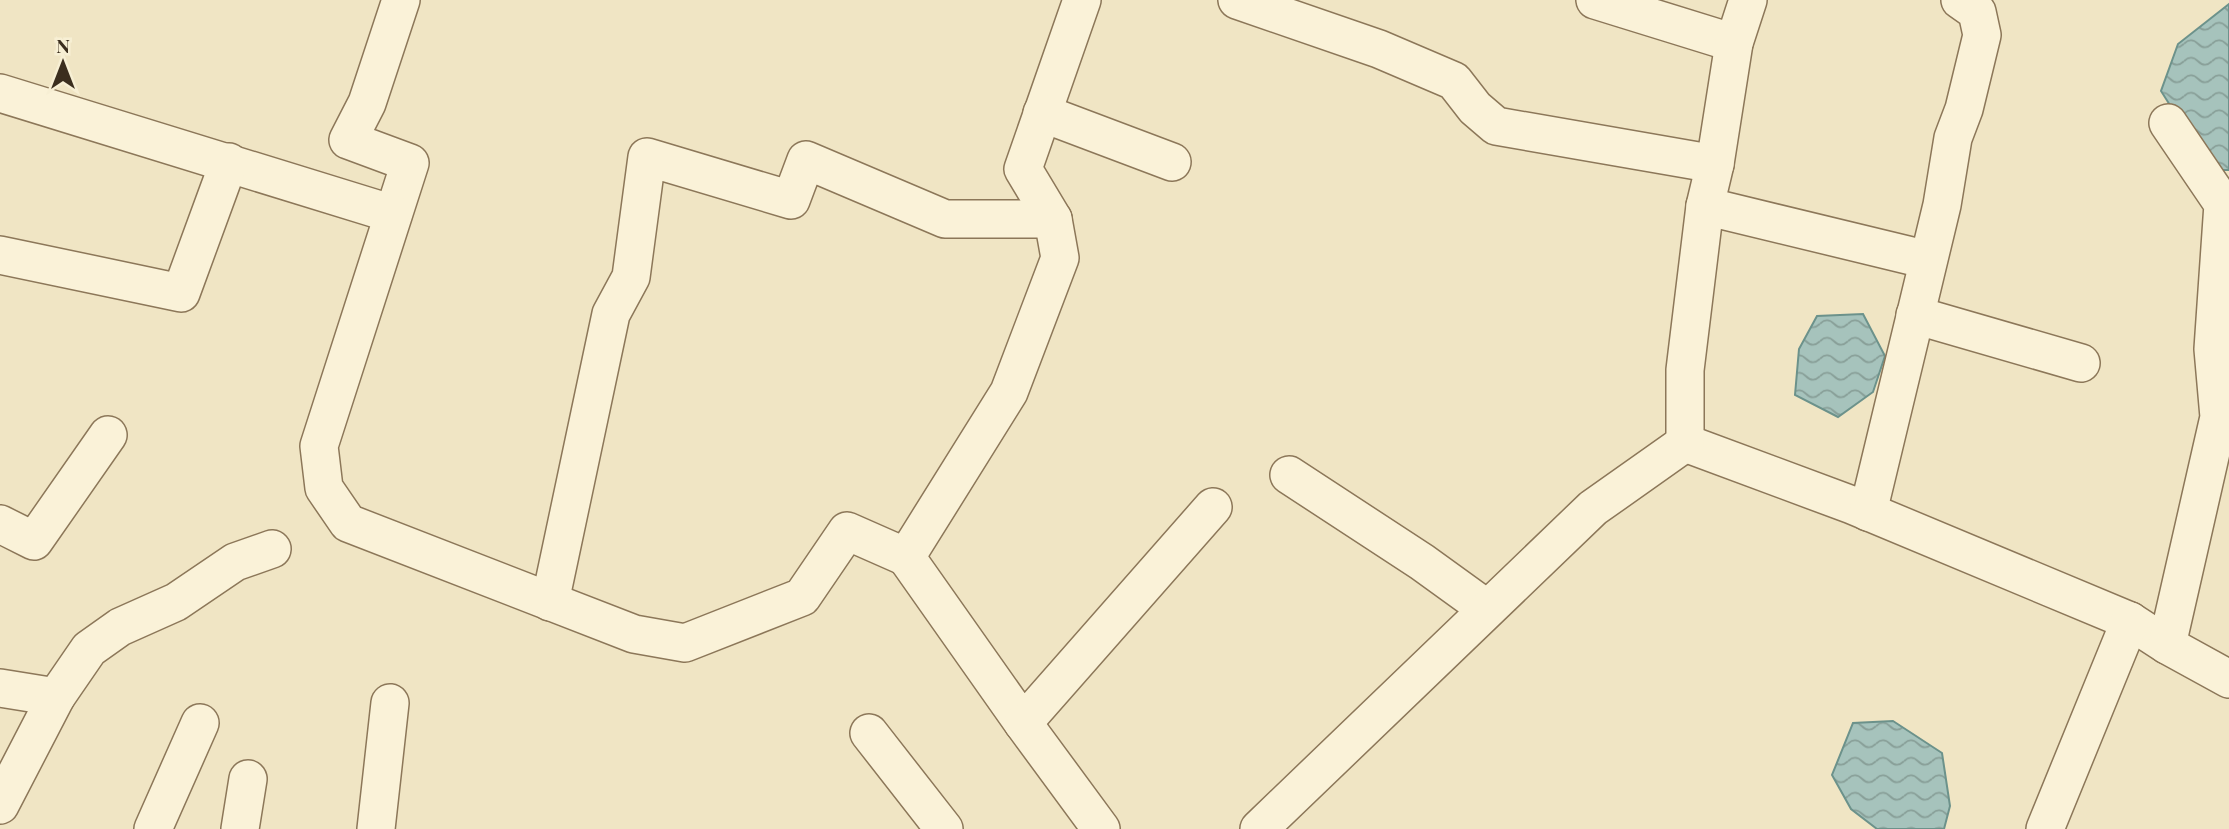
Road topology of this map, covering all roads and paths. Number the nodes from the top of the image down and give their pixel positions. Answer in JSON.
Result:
{"nodes":[{"id":1,"x":401,"y":0,"type":"edge"},
{"id":2,"x":1082,"y":0,"type":"edge"},
{"id":3,"x":1237,"y":0,"type":"edge"},
{"id":4,"x":1595,"y":0,"type":"edge"},
{"id":5,"x":1748,"y":0,"type":"edge"},
{"id":6,"x":1960,"y":0,"type":"edge"},
{"id":7,"x":1734,"y":43,"type":"junction"},
{"id":8,"x":0,"y":93,"type":"edge"},
{"id":9,"x":1042,"y":113,"type":"junction"},
{"id":10,"x":2168,"y":123,"type":"dead end"},
{"id":11,"x":229,"y":162,"type":"junction"},
{"id":12,"x":1172,"y":162,"type":"dead end"},
{"id":13,"x":1715,"y":164,"type":"junction"},
{"id":14,"x":1705,"y":206,"type":"junction"},
{"id":15,"x":393,"y":214,"type":"junction"},
{"id":16,"x":1053,"y":219,"type":"junction"},
{"id":17,"x":0,"y":255,"type":"edge"},
{"id":18,"x":1928,"y":260,"type":"junction"},
{"id":19,"x":1914,"y":315,"type":"junction"},
{"id":20,"x":2081,"y":363,"type":"dead end"},
{"id":21,"x":108,"y":435,"type":"dead end"},
{"id":22,"x":1685,"y":443,"type":"junction"},
{"id":23,"x":1289,"y":475,"type":"dead end"},
{"id":24,"x":1213,"y":507,"type":"dead end"},
{"id":25,"x":1868,"y":512,"type":"junction"},
{"id":26,"x":0,"y":524,"type":"edge"},
{"id":27,"x":272,"y":549,"type":"dead end"},
{"id":28,"x":906,"y":557,"type":"junction"},
{"id":29,"x":550,"y":602,"type":"junction"},
{"id":30,"x":1487,"y":608,"type":"junction"},
{"id":31,"x":2130,"y":621,"type":"junction"},
{"id":32,"x":2167,"y":645,"type":"junction"},
{"id":33,"x":2229,"y":679,"type":"edge"},
{"id":34,"x":0,"y":688,"type":"edge"},
{"id":35,"x":56,"y":697,"type":"junction"},
{"id":36,"x":390,"y":703,"type":"dead end"},
{"id":37,"x":200,"y":723,"type":"dead end"},
{"id":38,"x":1023,"y":723,"type":"junction"},
{"id":39,"x":869,"y":733,"type":"dead end"},
{"id":40,"x":248,"y":779,"type":"dead end"},
{"id":41,"x":0,"y":804,"type":"edge"},
{"id":42,"x":153,"y":829,"type":"edge"},
{"id":43,"x":240,"y":829,"type":"edge"},
{"id":44,"x":376,"y":829,"type":"edge"},
{"id":45,"x":944,"y":829,"type":"edge"},
{"id":46,"x":1101,"y":829,"type":"edge"},
{"id":47,"x":1259,"y":829,"type":"edge"},
{"id":48,"x":2045,"y":829,"type":"edge"}],
"edges":[{"from":1,"to":15,"type":"street"},
{"from":2,"to":9,"type":"street"},
{"from":3,"to":13,"type":"street"},
{"from":4,"to":7,"type":"street"},
{"from":5,"to":7,"type":"street"},
{"from":6,"to":18,"type":"street"},
{"from":7,"to":13,"type":"street"},
{"from":8,"to":11,"type":"street"},
{"from":9,"to":12,"type":"street"},
{"from":9,"to":16,"type":"street"},
{"from":10,"to":32,"type":"street"},
{"from":11,"to":15,"type":"street"},
{"from":11,"to":17,"type":"street"},
{"from":13,"to":14,"type":"street"},
{"from":14,"to":18,"type":"street"},
{"from":14,"to":22,"type":"street"},
{"from":15,"to":29,"type":"street"},
{"from":16,"to":28,"type":"street"},
{"from":16,"to":29,"type":"street"},
{"from":18,"to":19,"type":"street"},
{"from":19,"to":20,"type":"street"},
{"from":19,"to":25,"type":"street"},
{"from":21,"to":26,"type":"street"},
{"from":22,"to":25,"type":"street"},
{"from":22,"to":30,"type":"street"},
{"from":23,"to":30,"type":"street"},
{"from":24,"to":38,"type":"street"},
{"from":25,"to":31,"type":"street"},
{"from":27,"to":35,"type":"street"},
{"from":28,"to":29,"type":"street"},
{"from":28,"to":38,"type":"street"},
{"from":30,"to":47,"type":"street"},
{"from":31,"to":32,"type":"street"},
{"from":31,"to":48,"type":"street"},
{"from":32,"to":33,"type":"street"},
{"from":34,"to":35,"type":"street"},
{"from":35,"to":41,"type":"street"},
{"from":36,"to":44,"type":"street"},
{"from":37,"to":42,"type":"street"},
{"from":38,"to":46,"type":"street"},
{"from":39,"to":45,"type":"street"},
{"from":40,"to":43,"type":"street"}]}
